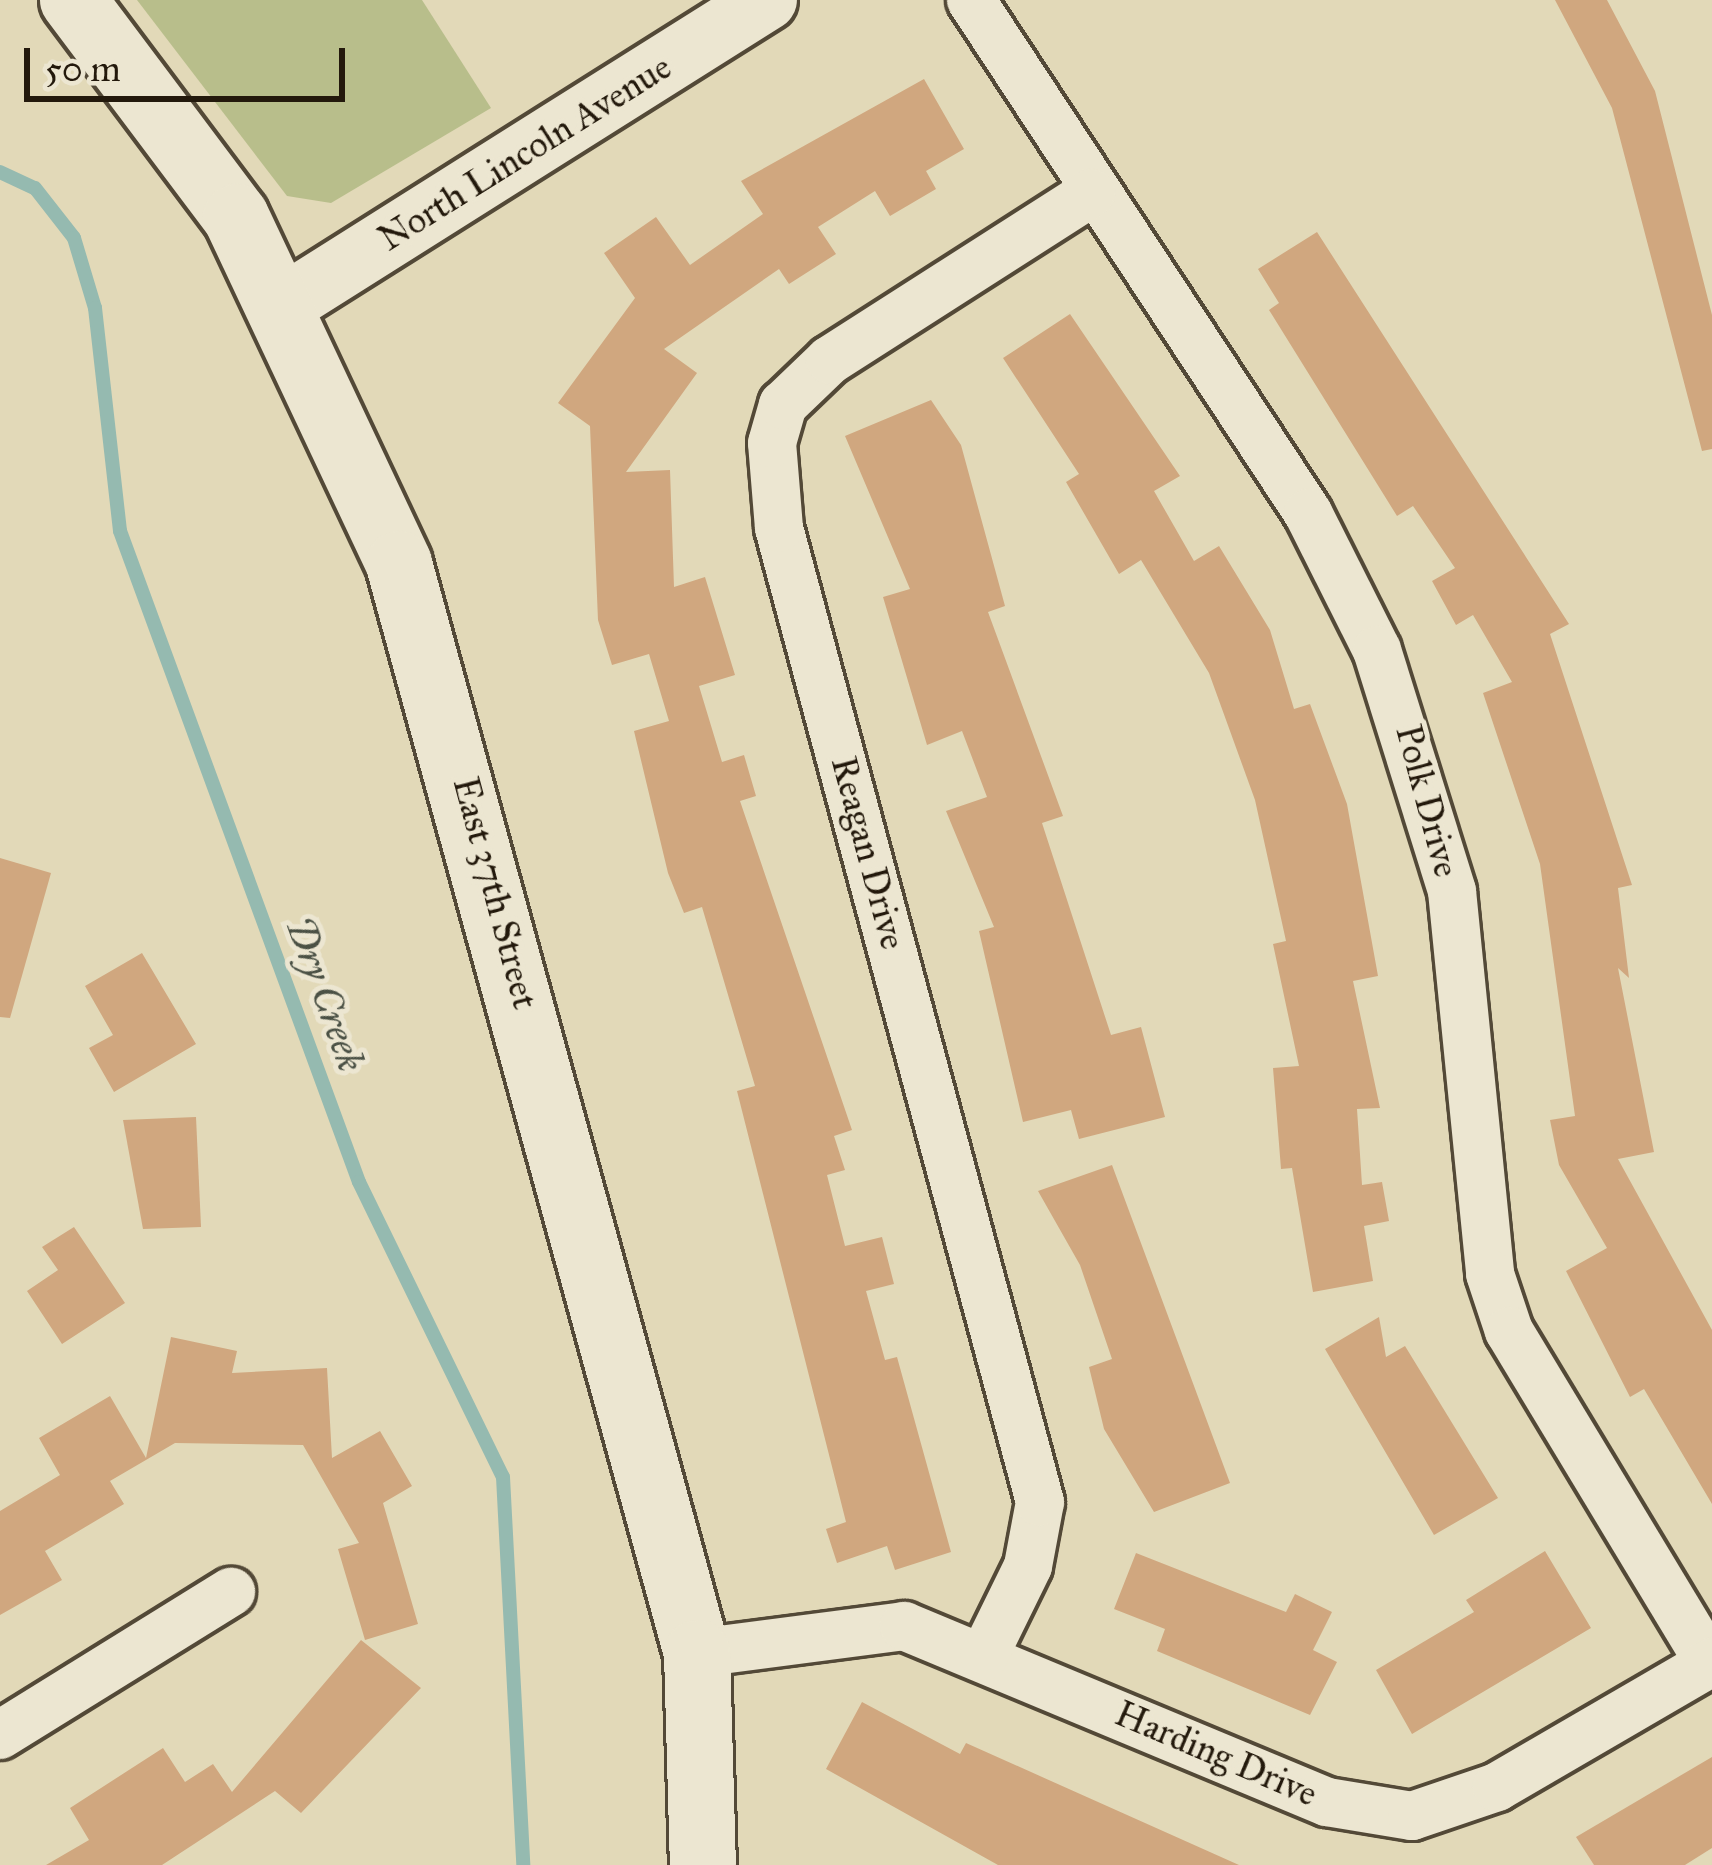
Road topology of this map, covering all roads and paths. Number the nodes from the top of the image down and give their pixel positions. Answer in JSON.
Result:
{"nodes":[{"id":1,"x":74,"y":0,"type":"edge"},
{"id":2,"x":767,"y":0,"type":"edge"},
{"id":3,"x":971,"y":0,"type":"edge"},
{"id":4,"x":1090,"y":193,"type":"junction"},
{"id":5,"x":284,"y":305,"type":"junction"},
{"id":6,"x":231,"y":1592,"type":"dead end"},
{"id":7,"x":697,"y":1653,"type":"junction"},
{"id":8,"x":983,"y":1656,"type":"junction"},
{"id":9,"x":1710,"y":1663,"type":"edge"},
{"id":10,"x":0,"y":1736,"type":"edge"},
{"id":11,"x":703,"y":1865,"type":"edge"}],
"edges":[{"from":1,"to":5,"type":"main road","name":"East 37th Street"},
{"from":2,"to":5,"type":"street","name":"North Lincoln Avenue"},
{"from":3,"to":4,"type":"street","name":"Polk Drive"},
{"from":4,"to":8,"type":"street","name":"Reagan Drive"},
{"from":4,"to":9,"type":"street","name":"Polk Drive"},
{"from":5,"to":7,"type":"main road","name":"East 37th Street"},
{"from":6,"to":10,"type":"street"},
{"from":7,"to":8,"type":"street","name":"Harding Drive"},
{"from":7,"to":11,"type":"main road","name":"East 37th Street"},
{"from":8,"to":9,"type":"street","name":"Harding Drive"}]}
